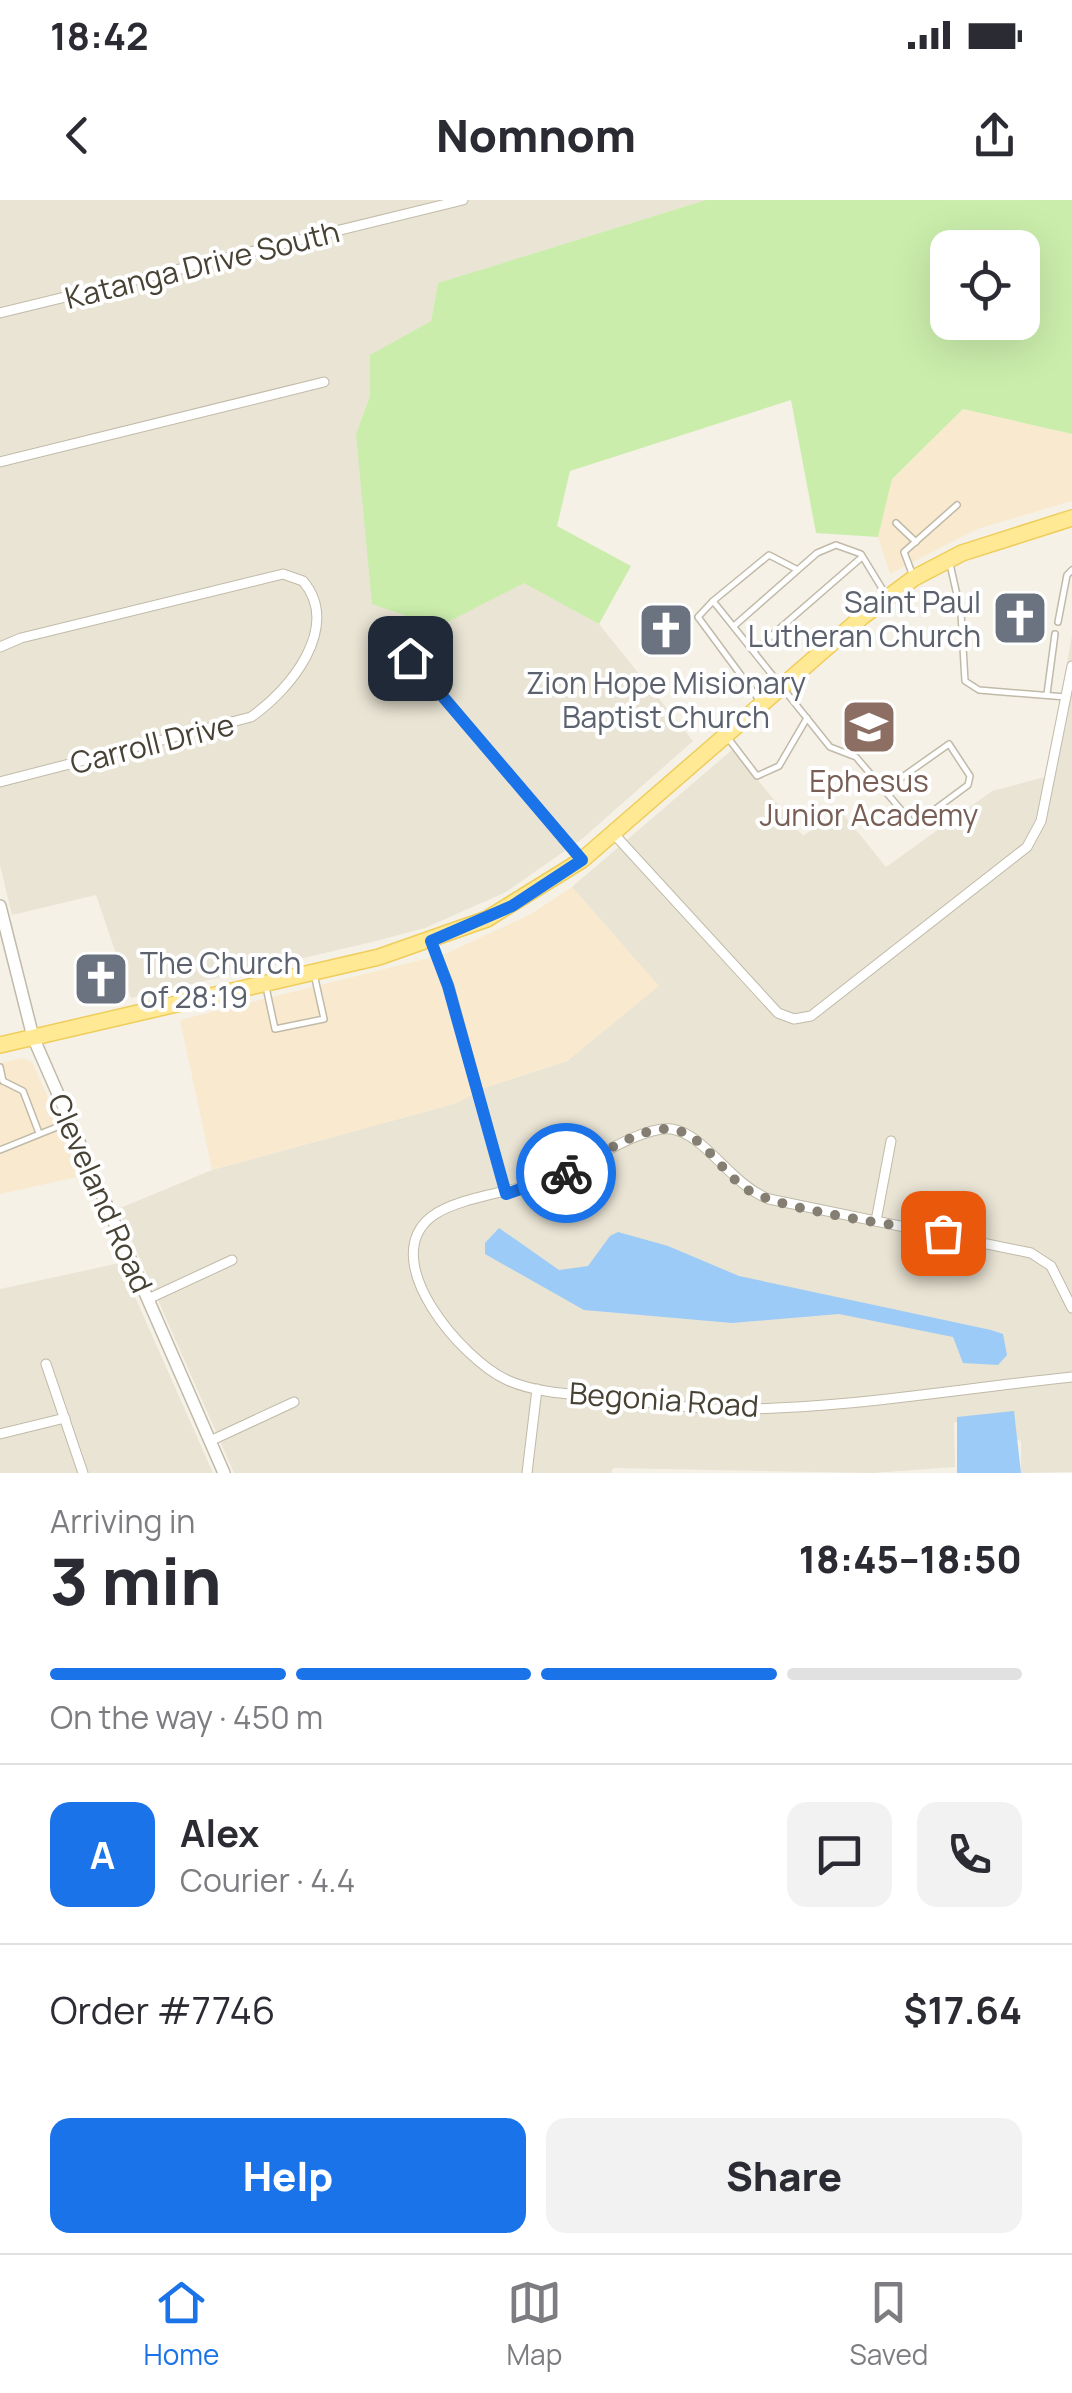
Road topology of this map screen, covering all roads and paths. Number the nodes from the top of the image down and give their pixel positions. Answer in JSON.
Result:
{"nodes":[{"id":1,"x":463,"y":200,"type":"edge"},
{"id":2,"x":0,"y":313,"type":"edge"},
{"id":3,"x":324,"y":382,"type":"dead end"},
{"id":4,"x":0,"y":462,"type":"edge"},
{"id":5,"x":957,"y":505,"type":"dead end"},
{"id":6,"x":1072,"y":518,"type":"edge"},
{"id":7,"x":896,"y":524,"type":"dead end"},
{"id":8,"x":916,"y":542,"type":"junction"},
{"id":9,"x":862,"y":557,"type":"junction"},
{"id":10,"x":949,"y":560,"type":"junction"},
{"id":11,"x":796,"y":569,"type":"junction"},
{"id":12,"x":1072,"y":570,"type":"edge"},
{"id":13,"x":914,"y":578,"type":"junction"},
{"id":14,"x":888,"y":598,"type":"junction"},
{"id":15,"x":713,"y":602,"type":"junction"},
{"id":16,"x":1058,"y":622,"type":"dead end"},
{"id":17,"x":734,"y":626,"type":"junction"},
{"id":18,"x":1055,"y":634,"type":"dead end"},
{"id":19,"x":0,"y":647,"type":"edge"},
{"id":20,"x":755,"y":650,"type":"junction"},
{"id":21,"x":410,"y":658,"type":"dead end"},
{"id":22,"x":1072,"y":666,"type":"edge"},
{"id":23,"x":780,"y":688,"type":"junction"},
{"id":24,"x":1048,"y":694,"type":"junction"},
{"id":25,"x":1066,"y":696,"type":"junction"},
{"id":26,"x":762,"y":703,"type":"junction"},
{"id":27,"x":806,"y":718,"type":"junction"},
{"id":28,"x":726,"y":734,"type":"junction"},
{"id":29,"x":0,"y":782,"type":"edge"},
{"id":30,"x":884,"y":790,"type":"junction"},
{"id":31,"x":613,"y":832,"type":"junction"},
{"id":32,"x":582,"y":860,"type":"junction"},
{"id":33,"x":0,"y":906,"type":"edge"},
{"id":34,"x":431,"y":941,"type":"junction"},
{"id":35,"x":6,"y":954,"type":"edge"},
{"id":36,"x":314,"y":972,"type":"junction"},
{"id":37,"x":265,"y":984,"type":"junction"},
{"id":38,"x":33,"y":1038,"type":"junction"},
{"id":39,"x":0,"y":1046,"type":"edge"},
{"id":40,"x":0,"y":1067,"type":"edge"},
{"id":41,"x":2,"y":1081,"type":"edge"},
{"id":42,"x":69,"y":1122,"type":"junction"},
{"id":43,"x":39,"y":1134,"type":"junction"},
{"id":44,"x":891,"y":1141,"type":"dead end"},
{"id":45,"x":0,"y":1150,"type":"edge"},
{"id":46,"x":506,"y":1194,"type":"junction"},
{"id":47,"x":876,"y":1220,"type":"junction"},
{"id":48,"x":232,"y":1260,"type":"dead end"},
{"id":49,"x":148,"y":1299,"type":"junction"},
{"id":50,"x":1072,"y":1308,"type":"edge"},
{"id":51,"x":46,"y":1364,"type":"dead end"},
{"id":52,"x":1072,"y":1377,"type":"edge"},
{"id":53,"x":536,"y":1390,"type":"junction"},
{"id":54,"x":294,"y":1402,"type":"dead end"},
{"id":55,"x":64,"y":1418,"type":"junction"},
{"id":56,"x":0,"y":1434,"type":"edge"},
{"id":57,"x":210,"y":1441,"type":"junction"},
{"id":58,"x":83,"y":1473,"type":"edge"},
{"id":59,"x":224,"y":1473,"type":"edge"},
{"id":60,"x":527,"y":1473,"type":"edge"}],
"edges":[{"from":1,"to":2,"type":"street","name":"Katanga Drive South"},
{"from":3,"to":4,"type":"street"},
{"from":5,"to":8,"type":"lane"},
{"from":6,"to":10,"type":"main road"},
{"from":7,"to":8,"type":"lane"},
{"from":8,"to":13,"type":"lane"},
{"from":9,"to":11,"type":"lane"},
{"from":9,"to":14,"type":"lane"},
{"from":9,"to":20,"type":"lane"},
{"from":10,"to":13,"type":"main road"},
{"from":10,"to":24,"type":"lane"},
{"from":11,"to":15,"type":"lane"},
{"from":11,"to":17,"type":"lane"},
{"from":12,"to":16,"type":"lane"},
{"from":13,"to":14,"type":"main road"},
{"from":14,"to":23,"type":"main road"},
{"from":15,"to":17,"type":"lane"},
{"from":15,"to":26,"type":"lane"},
{"from":17,"to":20,"type":"lane"},
{"from":18,"to":24,"type":"lane"},
{"from":19,"to":29,"type":"street","name":"Carroll Drive"},
{"from":20,"to":23,"type":"lane"},
{"from":21,"to":32,"type":"street"},
{"from":22,"to":25,"type":"street"},
{"from":23,"to":26,"type":"main road"},
{"from":23,"to":27,"type":"lane"},
{"from":24,"to":25,"type":"lane"},
{"from":25,"to":31,"type":"street"},
{"from":26,"to":28,"type":"main road"},
{"from":27,"to":28,"type":"lane"},
{"from":27,"to":30,"type":"lane"},
{"from":28,"to":31,"type":"main road"},
{"from":30,"to":30,"type":"lane"},
{"from":31,"to":32,"type":"main road"},
{"from":32,"to":34,"type":"main road"},
{"from":33,"to":35,"type":"street","name":"Cleveland Road"},
{"from":34,"to":36,"type":"main road"},
{"from":34,"to":46,"type":"street"},
{"from":35,"to":38,"type":"street","name":"Cleveland Road"},
{"from":36,"to":37,"type":"main road"},
{"from":36,"to":37,"type":"lane"},
{"from":37,"to":38,"type":"main road"},
{"from":38,"to":39,"type":"main road"},
{"from":38,"to":42,"type":"street","name":"Cleveland Road"},
{"from":40,"to":41,"type":"lane"},
{"from":41,"to":43,"type":"lane"},
{"from":42,"to":43,"type":"lane"},
{"from":42,"to":49,"type":"street","name":"Cleveland Road"},
{"from":43,"to":45,"type":"lane"},
{"from":44,"to":47,"type":"street"},
{"from":46,"to":47,"type":"street"},
{"from":46,"to":53,"type":"street","name":"Begonia Road"},
{"from":47,"to":50,"type":"street"},
{"from":48,"to":49,"type":"street"},
{"from":49,"to":57,"type":"street","name":"Cleveland Road"},
{"from":51,"to":55,"type":"street"},
{"from":52,"to":53,"type":"street","name":"Begonia Road"},
{"from":53,"to":60,"type":"street"},
{"from":54,"to":57,"type":"street"},
{"from":55,"to":56,"type":"street"},
{"from":55,"to":58,"type":"street"},
{"from":57,"to":59,"type":"street","name":"Cleveland Road"}]}
